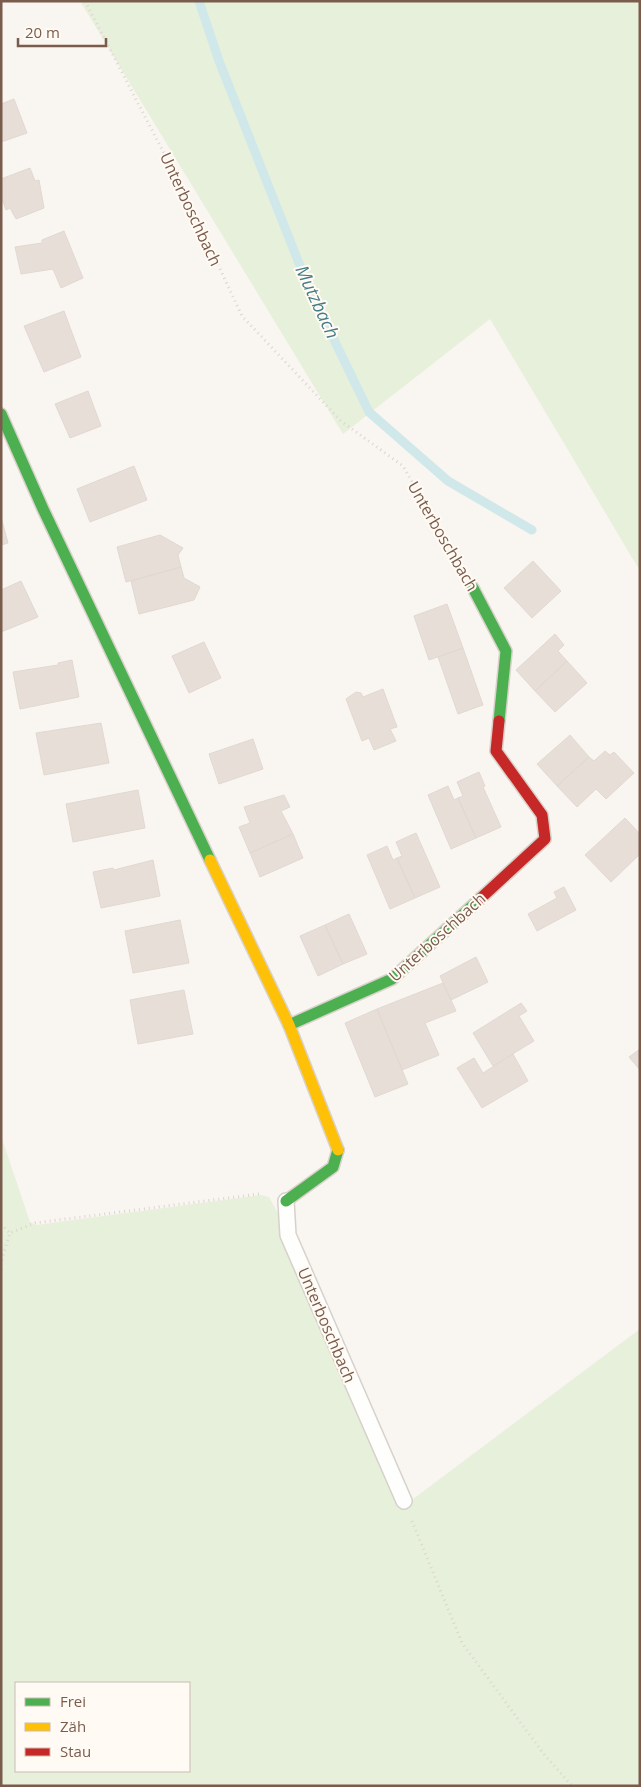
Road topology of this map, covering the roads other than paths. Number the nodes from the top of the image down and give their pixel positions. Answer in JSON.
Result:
{"nodes":[{"id":1,"x":1,"y":414,"type":"edge"},
{"id":2,"x":473,"y":588,"type":"road end"},
{"id":3,"x":289,"y":1025,"type":"junction"},
{"id":4,"x":286,"y":1201,"type":"joint"},
{"id":5,"x":404,"y":1502,"type":"road end"}],
"edges":[{"from":1,"to":3,"type":"street"},
{"from":2,"to":3,"type":"street","name":"Unterboschbach"},
{"from":3,"to":4,"type":"street"},
{"from":4,"to":5,"type":"lane","name":"Unterboschbach"}]}
